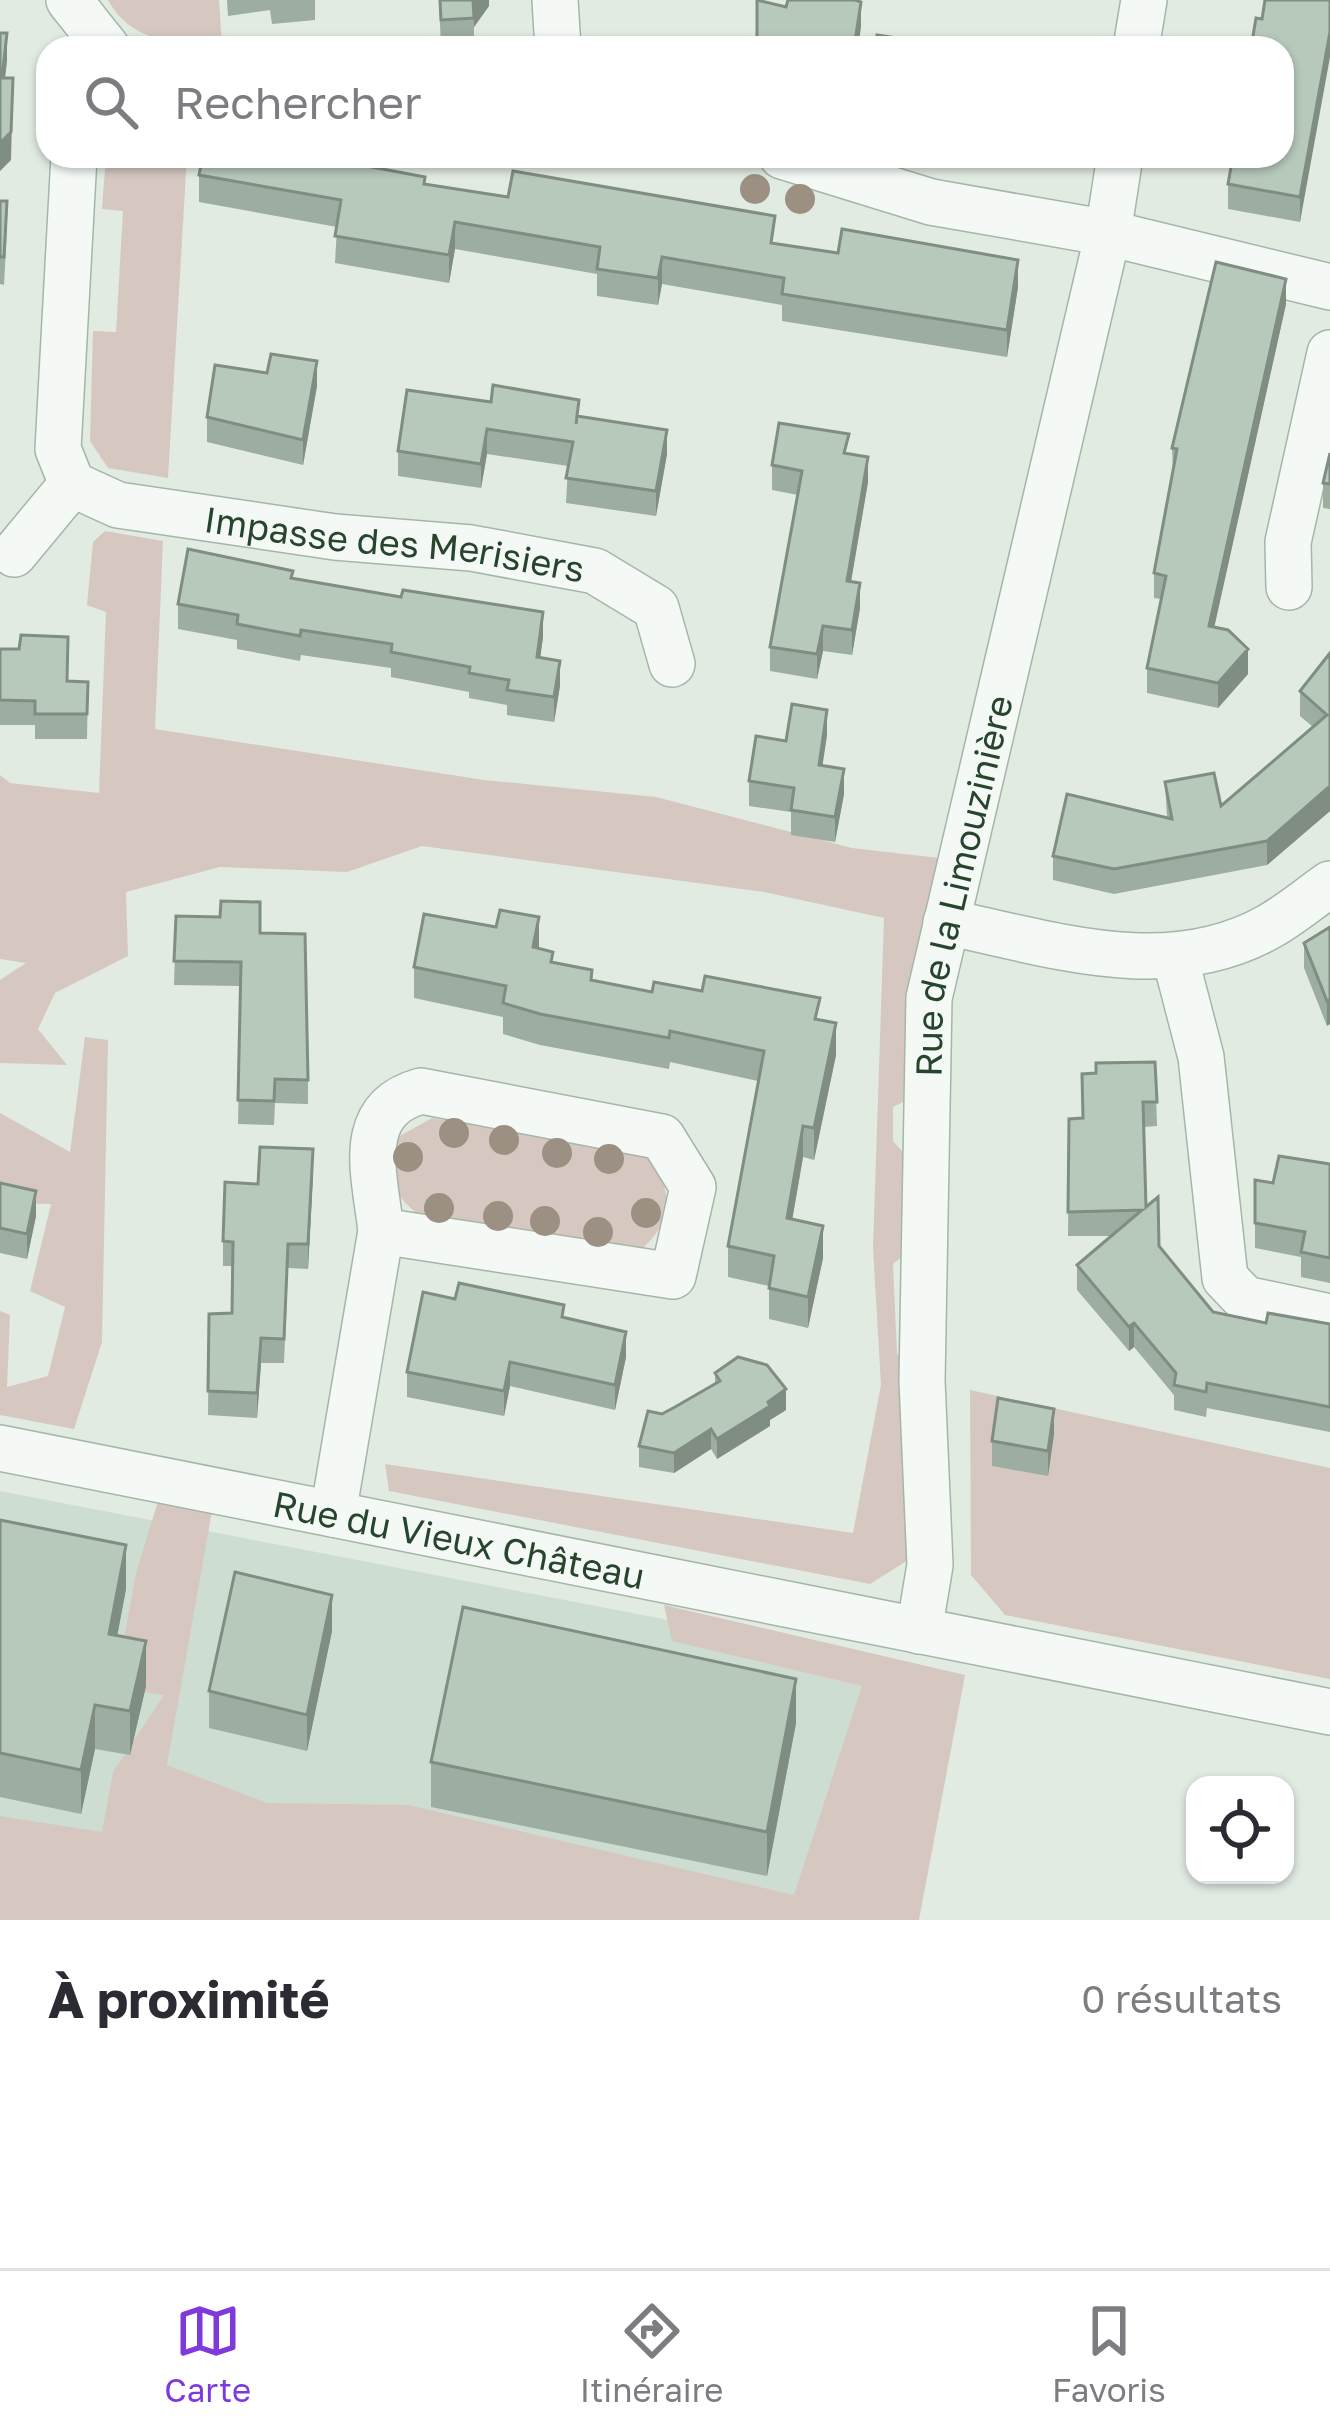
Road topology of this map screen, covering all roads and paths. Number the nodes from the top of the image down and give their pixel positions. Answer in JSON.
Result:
{"nodes":[{"id":1,"x":69,"y":0,"type":"edge"},
{"id":2,"x":555,"y":0,"type":"edge"},
{"id":3,"x":1144,"y":0,"type":"edge"},
{"id":4,"x":98,"y":36,"type":"edge"},
{"id":5,"x":557,"y":36,"type":"edge"},
{"id":6,"x":1138,"y":36,"type":"edge"},
{"id":7,"x":73,"y":168,"type":"edge"},
{"id":8,"x":821,"y":168,"type":"edge"},
{"id":9,"x":1118,"y":168,"type":"edge"},
{"id":10,"x":1108,"y":233,"type":"junction"},
{"id":11,"x":1330,"y":287,"type":"edge"},
{"id":12,"x":1330,"y":352,"type":"edge"},
{"id":13,"x":72,"y":484,"type":"junction"},
{"id":14,"x":14,"y":554,"type":"dead end"},
{"id":15,"x":1289,"y":587,"type":"dead end"},
{"id":16,"x":672,"y":664,"type":"dead end"},
{"id":17,"x":1330,"y":884,"type":"edge"},
{"id":18,"x":946,"y":922,"type":"junction"},
{"id":19,"x":1175,"y":958,"type":"junction"},
{"id":20,"x":381,"y":1232,"type":"junction"},
{"id":21,"x":1330,"y":1317,"type":"edge"},
{"id":22,"x":0,"y":1448,"type":"edge"},
{"id":23,"x":333,"y":1514,"type":"junction"},
{"id":24,"x":919,"y":1631,"type":"junction"},
{"id":25,"x":1330,"y":1712,"type":"edge"}],
"edges":[{"from":1,"to":4,"type":"street"},
{"from":2,"to":5,"type":"street"},
{"from":3,"to":6,"type":"street"},
{"from":7,"to":13,"type":"street"},
{"from":8,"to":10,"type":"street"},
{"from":9,"to":10,"type":"street","name":"Rue de la Limouzinière"},
{"from":10,"to":11,"type":"street"},
{"from":10,"to":18,"type":"street","name":"Rue de la Limouzinière"},
{"from":12,"to":15,"type":"street"},
{"from":13,"to":14,"type":"street"},
{"from":13,"to":16,"type":"street","name":"Impasse des Merisiers"},
{"from":17,"to":19,"type":"street"},
{"from":18,"to":19,"type":"street"},
{"from":18,"to":24,"type":"street","name":"Rue de la Limouzinière"},
{"from":19,"to":21,"type":"street"},
{"from":20,"to":20,"type":"street"},
{"from":20,"to":23,"type":"street"},
{"from":22,"to":23,"type":"street","name":"Rue du Vieux Château"},
{"from":23,"to":24,"type":"street","name":"Rue du Vieux Château"},
{"from":24,"to":25,"type":"street","name":"Rue du Vieux Château"}]}
